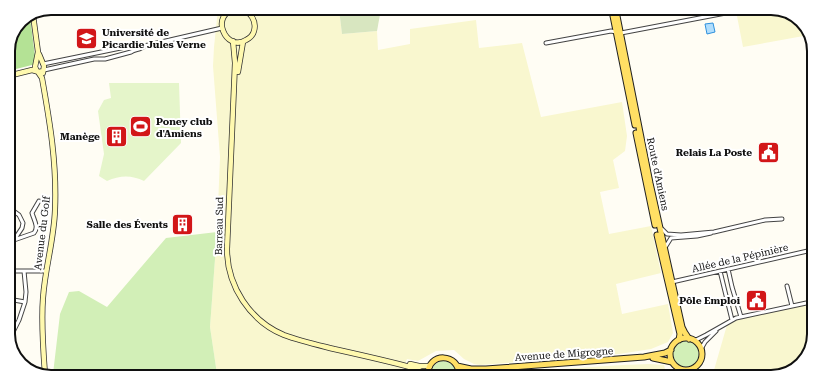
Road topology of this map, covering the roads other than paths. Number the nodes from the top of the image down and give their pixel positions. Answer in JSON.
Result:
{"nodes":[{"id":1,"x":226,"y":15,"type":"edge"},
{"id":2,"x":251,"y":15,"type":"edge"},
{"id":3,"x":613,"y":15,"type":"edge"},
{"id":4,"x":616,"y":15,"type":"edge"},
{"id":5,"x":714,"y":15,"type":"edge"},
{"id":6,"x":34,"y":20,"type":"edge"},
{"id":7,"x":222,"y":28,"type":"junction"},
{"id":8,"x":618,"y":32,"type":"junction"},
{"id":9,"x":234,"y":42,"type":"junction"},
{"id":10,"x":243,"y":42,"type":"junction"},
{"id":11,"x":546,"y":43,"type":"dead end"},
{"id":12,"x":144,"y":46,"type":"junction"},
{"id":13,"x":38,"y":52,"type":"junction"},
{"id":14,"x":36,"y":65,"type":"junction"},
{"id":15,"x":44,"y":67,"type":"junction"},
{"id":16,"x":38,"y":72,"type":"junction"},
{"id":17,"x":15,"y":73,"type":"edge"},
{"id":18,"x":15,"y":74,"type":"edge"},
{"id":19,"x":42,"y":78,"type":"junction"},
{"id":20,"x":39,"y":201,"type":"dead end"},
{"id":21,"x":656,"y":210,"type":"junction"},
{"id":22,"x":15,"y":212,"type":"edge"},
{"id":23,"x":782,"y":220,"type":"dead end"},
{"id":24,"x":662,"y":229,"type":"junction"},
{"id":25,"x":714,"y":232,"type":"junction"},
{"id":26,"x":15,"y":239,"type":"edge"},
{"id":27,"x":15,"y":240,"type":"edge"},
{"id":28,"x":666,"y":246,"type":"junction"},
{"id":29,"x":807,"y":251,"type":"edge"},
{"id":30,"x":728,"y":269,"type":"junction"},
{"id":31,"x":15,"y":271,"type":"edge"},
{"id":32,"x":24,"y":271,"type":"junction"},
{"id":33,"x":46,"y":271,"type":"junction"},
{"id":34,"x":670,"y":271,"type":"junction"},
{"id":35,"x":720,"y":271,"type":"junction"},
{"id":36,"x":672,"y":282,"type":"junction"},
{"id":37,"x":788,"y":286,"type":"dead end"},
{"id":38,"x":15,"y":300,"type":"edge"},
{"id":39,"x":24,"y":302,"type":"junction"},
{"id":40,"x":807,"y":303,"type":"edge"},
{"id":41,"x":792,"y":306,"type":"junction"},
{"id":42,"x":741,"y":317,"type":"junction"},
{"id":43,"x":732,"y":320,"type":"junction"},
{"id":44,"x":722,"y":326,"type":"junction"},
{"id":45,"x":15,"y":328,"type":"edge"},
{"id":46,"x":691,"y":339,"type":"junction"},
{"id":47,"x":679,"y":340,"type":"junction"},
{"id":48,"x":701,"y":349,"type":"junction"},
{"id":49,"x":671,"y":350,"type":"junction"},
{"id":50,"x":644,"y":357,"type":"junction"},
{"id":51,"x":672,"y":362,"type":"junction"},
{"id":52,"x":430,"y":366,"type":"junction"},
{"id":53,"x":458,"y":366,"type":"junction"},
{"id":54,"x":694,"y":368,"type":"joint"},
{"id":55,"x":45,"y":369,"type":"edge"},
{"id":56,"x":486,"y":369,"type":"junction"},
{"id":57,"x":418,"y":370,"type":"edge"},
{"id":58,"x":429,"y":370,"type":"edge"},
{"id":59,"x":458,"y":370,"type":"edge"},
{"id":60,"x":483,"y":370,"type":"edge"},
{"id":61,"x":682,"y":370,"type":"joint"}],
"edges":[{"from":1,"to":7,"type":"main road"},
{"from":2,"to":10,"type":"main road"},
{"from":3,"to":8,"type":"main road","name":"Route d'Amiens"},
{"from":4,"to":8,"type":"main road","name":"Route d'Amiens"},
{"from":5,"to":8,"type":"street"},
{"from":6,"to":13,"type":"main road"},
{"from":7,"to":9,"type":"main road"},
{"from":7,"to":12,"type":"street"},
{"from":8,"to":11,"type":"street"},
{"from":8,"to":21,"type":"main road","name":"Route d'Amiens"},
{"from":8,"to":47,"type":"main road","name":"Route d'Amiens"},
{"from":9,"to":10,"type":"main road"},
{"from":9,"to":57,"type":"main road","name":"Barreau Sud"},
{"from":10,"to":52,"type":"main road","name":"Barreau Sud"},
{"from":12,"to":15,"type":"street"},
{"from":12,"to":15,"type":"street"},
{"from":13,"to":14,"type":"main road"},
{"from":13,"to":15,"type":"main road"},
{"from":14,"to":15,"type":"main road"},
{"from":14,"to":16,"type":"main road"},
{"from":14,"to":17,"type":"main road"},
{"from":15,"to":16,"type":"main road"},
{"from":15,"to":19,"type":"main road"},
{"from":16,"to":18,"type":"main road"},
{"from":16,"to":19,"type":"main road","name":"Avenue du Golf"},
{"from":19,"to":33,"type":"main road","name":"Avenue du Golf"},
{"from":20,"to":27,"type":"street"},
{"from":21,"to":24,"type":"street"},
{"from":21,"to":34,"type":"main road","name":"Route d'Amiens"},
{"from":22,"to":26,"type":"street"},
{"from":23,"to":25,"type":"street"},
{"from":24,"to":25,"type":"street"},
{"from":24,"to":28,"type":"street"},
{"from":25,"to":28,"type":"street"},
{"from":28,"to":34,"type":"street"},
{"from":29,"to":30,"type":"street","name":"Allée de la Pépinière"},
{"from":30,"to":35,"type":"street","name":"Allée de la Pépinière"},
{"from":30,"to":42,"type":"street"},
{"from":31,"to":32,"type":"street"},
{"from":32,"to":33,"type":"street"},
{"from":32,"to":39,"type":"street"},
{"from":33,"to":55,"type":"main road","name":"Avenue du Golf"},
{"from":34,"to":36,"type":"main road","name":"Route d'Amiens"},
{"from":35,"to":36,"type":"street","name":"Allée de la Pépinière"},
{"from":35,"to":43,"type":"street"},
{"from":36,"to":46,"type":"main road","name":"Route d'Amiens"},
{"from":37,"to":41,"type":"street"},
{"from":38,"to":39,"type":"street"},
{"from":39,"to":45,"type":"street"},
{"from":40,"to":41,"type":"street"},
{"from":41,"to":42,"type":"street"},
{"from":42,"to":43,"type":"street"},
{"from":43,"to":44,"type":"street"},
{"from":44,"to":46,"type":"street"},
{"from":44,"to":48,"type":"street"},
{"from":46,"to":47,"type":"main road"},
{"from":46,"to":48,"type":"main road"},
{"from":47,"to":49,"type":"main road"},
{"from":48,"to":54,"type":"main road"},
{"from":49,"to":50,"type":"main road","name":"Avenue de Migrogne"},
{"from":49,"to":51,"type":"main road"},
{"from":50,"to":51,"type":"main road","name":"Avenue de Migrogne"},
{"from":50,"to":56,"type":"main road","name":"Avenue de Migrogne"},
{"from":51,"to":61,"type":"main road"},
{"from":52,"to":53,"type":"main road","name":"Avenue de Migrogne"},
{"from":52,"to":58,"type":"main road"},
{"from":53,"to":56,"type":"main road","name":"Avenue de Migrogne"},
{"from":53,"to":59,"type":"main road"},
{"from":54,"to":61,"type":"main road"},
{"from":56,"to":60,"type":"main road","name":"Avenue de Migrogne"}]}
